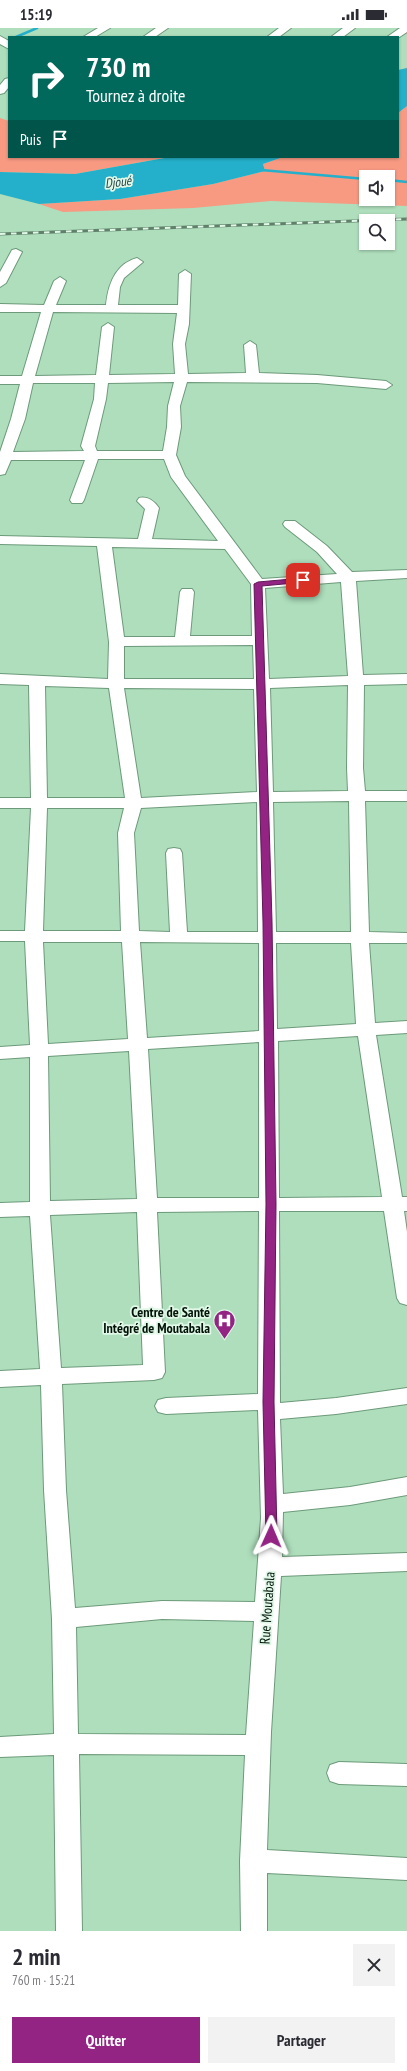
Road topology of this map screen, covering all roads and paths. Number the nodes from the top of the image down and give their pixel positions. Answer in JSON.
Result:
{"nodes":[{"id":1,"x":105,"y":28,"type":"edge"},
{"id":2,"x":163,"y":28,"type":"edge"},
{"id":3,"x":286,"y":28,"type":"edge"},
{"id":4,"x":350,"y":28,"type":"edge"},
{"id":5,"x":407,"y":28,"type":"edge"},
{"id":6,"x":90,"y":36,"type":"edge"},
{"id":7,"x":150,"y":36,"type":"edge"},
{"id":8,"x":274,"y":36,"type":"edge"},
{"id":9,"x":338,"y":36,"type":"edge"},
{"id":10,"x":394,"y":36,"type":"edge"},
{"id":11,"x":8,"y":82,"type":"edge"},
{"id":12,"x":0,"y":91,"type":"edge"},
{"id":13,"x":16,"y":252,"type":"dead end"},
{"id":14,"x":137,"y":262,"type":"dead end"},
{"id":15,"x":185,"y":274,"type":"dead end"},
{"id":16,"x":60,"y":281,"type":"dead end"},
{"id":17,"x":0,"y":283,"type":"edge"},
{"id":18,"x":0,"y":308,"type":"edge"},
{"id":19,"x":48,"y":309,"type":"junction"},
{"id":20,"x":111,"y":310,"type":"junction"},
{"id":21,"x":183,"y":310,"type":"junction"},
{"id":22,"x":108,"y":327,"type":"dead end"},
{"id":23,"x":250,"y":345,"type":"dead end"},
{"id":24,"x":182,"y":377,"type":"junction"},
{"id":25,"x":253,"y":377,"type":"junction"},
{"id":26,"x":102,"y":378,"type":"junction"},
{"id":27,"x":0,"y":380,"type":"edge"},
{"id":28,"x":26,"y":381,"type":"junction"},
{"id":29,"x":386,"y":385,"type":"dead end"},
{"id":30,"x":169,"y":455,"type":"junction"},
{"id":31,"x":2,"y":456,"type":"edge"},
{"id":32,"x":93,"y":456,"type":"junction"},
{"id":33,"x":0,"y":471,"type":"edge"},
{"id":34,"x":77,"y":500,"type":"dead end"},
{"id":35,"x":144,"y":502,"type":"dead end"},
{"id":36,"x":290,"y":524,"type":"dead end"},
{"id":37,"x":0,"y":540,"type":"edge"},
{"id":38,"x":144,"y":542,"type":"junction"},
{"id":39,"x":104,"y":543,"type":"junction"},
{"id":40,"x":228,"y":545,"type":"junction"},
{"id":41,"x":407,"y":574,"type":"edge"},
{"id":42,"x":348,"y":577,"type":"junction"},
{"id":43,"x":258,"y":584,"type":"junction"},
{"id":44,"x":187,"y":592,"type":"dead end"},
{"id":45,"x":260,"y":640,"type":"junction"},
{"id":46,"x":118,"y":642,"type":"junction"},
{"id":47,"x":182,"y":642,"type":"junction"},
{"id":48,"x":0,"y":679,"type":"edge"},
{"id":49,"x":356,"y":679,"type":"junction"},
{"id":50,"x":407,"y":679,"type":"edge"},
{"id":51,"x":38,"y":680,"type":"junction"},
{"id":52,"x":116,"y":684,"type":"junction"},
{"id":53,"x":261,"y":684,"type":"junction"},
{"id":54,"x":407,"y":796,"type":"edge"},
{"id":55,"x":265,"y":797,"type":"junction"},
{"id":56,"x":357,"y":797,"type":"junction"},
{"id":57,"x":0,"y":803,"type":"edge"},
{"id":58,"x":39,"y":803,"type":"junction"},
{"id":59,"x":134,"y":803,"type":"junction"},
{"id":60,"x":174,"y":853,"type":"dead end"},
{"id":61,"x":34,"y":935,"type":"junction"},
{"id":62,"x":0,"y":936,"type":"edge"},
{"id":63,"x":131,"y":937,"type":"junction"},
{"id":64,"x":179,"y":938,"type":"junction"},
{"id":65,"x":268,"y":938,"type":"junction"},
{"id":66,"x":360,"y":938,"type":"junction"},
{"id":67,"x":407,"y":938,"type":"edge"},
{"id":68,"x":407,"y":1027,"type":"edge"},
{"id":69,"x":366,"y":1030,"type":"junction"},
{"id":70,"x":268,"y":1037,"type":"junction"},
{"id":71,"x":138,"y":1044,"type":"junction"},
{"id":72,"x":40,"y":1050,"type":"junction"},
{"id":73,"x":0,"y":1054,"type":"edge"},
{"id":74,"x":271,"y":1204,"type":"junction"},
{"id":75,"x":400,"y":1204,"type":"edge"},
{"id":76,"x":147,"y":1205,"type":"junction"},
{"id":77,"x":40,"y":1209,"type":"junction"},
{"id":78,"x":0,"y":1210,"type":"edge"},
{"id":79,"x":407,"y":1298,"type":"edge"},
{"id":80,"x":51,"y":1376,"type":"junction"},
{"id":81,"x":0,"y":1379,"type":"edge"},
{"id":82,"x":407,"y":1396,"type":"edge"},
{"id":83,"x":166,"y":1406,"type":"dead end"},
{"id":84,"x":269,"y":1407,"type":"junction"},
{"id":85,"x":407,"y":1486,"type":"edge"},
{"id":86,"x":272,"y":1504,"type":"junction"},
{"id":87,"x":407,"y":1562,"type":"edge"},
{"id":88,"x":271,"y":1567,"type":"junction"},
{"id":89,"x":266,"y":1612,"type":"junction"},
{"id":90,"x":64,"y":1619,"type":"junction"},
{"id":91,"x":65,"y":1744,"type":"junction"},
{"id":92,"x":259,"y":1745,"type":"junction"},
{"id":93,"x":0,"y":1747,"type":"edge"},
{"id":94,"x":339,"y":1773,"type":"dead end"},
{"id":95,"x":407,"y":1775,"type":"edge"},
{"id":96,"x":253,"y":1861,"type":"junction"},
{"id":97,"x":407,"y":1869,"type":"edge"},
{"id":98,"x":69,"y":1931,"type":"edge"},
{"id":99,"x":254,"y":1931,"type":"edge"}],
"edges":[{"from":1,"to":6,"type":"street"},
{"from":2,"to":7,"type":"street"},
{"from":3,"to":8,"type":"street"},
{"from":4,"to":9,"type":"street"},
{"from":5,"to":10,"type":"street"},
{"from":11,"to":12,"type":"street"},
{"from":13,"to":17,"type":"street"},
{"from":14,"to":20,"type":"street"},
{"from":15,"to":21,"type":"street"},
{"from":16,"to":19,"type":"street"},
{"from":18,"to":19,"type":"street"},
{"from":19,"to":20,"type":"street"},
{"from":19,"to":28,"type":"street"},
{"from":20,"to":21,"type":"street"},
{"from":21,"to":24,"type":"street"},
{"from":22,"to":26,"type":"street"},
{"from":23,"to":25,"type":"street"},
{"from":24,"to":25,"type":"street"},
{"from":24,"to":26,"type":"street"},
{"from":24,"to":30,"type":"street"},
{"from":25,"to":29,"type":"street"},
{"from":26,"to":28,"type":"street"},
{"from":26,"to":32,"type":"street"},
{"from":27,"to":28,"type":"street"},
{"from":28,"to":31,"type":"street"},
{"from":30,"to":32,"type":"street"},
{"from":30,"to":40,"type":"street"},
{"from":31,"to":32,"type":"street"},
{"from":31,"to":33,"type":"street"},
{"from":32,"to":34,"type":"street"},
{"from":35,"to":38,"type":"street"},
{"from":36,"to":42,"type":"street"},
{"from":37,"to":39,"type":"street"},
{"from":38,"to":39,"type":"street"},
{"from":38,"to":40,"type":"street"},
{"from":39,"to":46,"type":"street"},
{"from":40,"to":43,"type":"street"},
{"from":41,"to":42,"type":"street"},
{"from":42,"to":43,"type":"street"},
{"from":42,"to":49,"type":"street"},
{"from":43,"to":45,"type":"street","name":"Rue Moutabala"},
{"from":44,"to":47,"type":"street"},
{"from":45,"to":47,"type":"street"},
{"from":45,"to":53,"type":"street","name":"Rue Moutabala"},
{"from":46,"to":47,"type":"street"},
{"from":46,"to":52,"type":"street"},
{"from":48,"to":51,"type":"street"},
{"from":49,"to":50,"type":"street"},
{"from":49,"to":53,"type":"street"},
{"from":49,"to":56,"type":"street"},
{"from":51,"to":52,"type":"street"},
{"from":51,"to":58,"type":"street"},
{"from":52,"to":53,"type":"street"},
{"from":52,"to":59,"type":"street"},
{"from":53,"to":55,"type":"street","name":"Rue Moutabala"},
{"from":54,"to":56,"type":"street"},
{"from":55,"to":56,"type":"street"},
{"from":55,"to":59,"type":"street"},
{"from":55,"to":65,"type":"street","name":"Rue Moutabala"},
{"from":56,"to":66,"type":"street"},
{"from":57,"to":58,"type":"street"},
{"from":58,"to":59,"type":"street"},
{"from":58,"to":61,"type":"street"},
{"from":59,"to":63,"type":"street"},
{"from":60,"to":64,"type":"street"},
{"from":61,"to":62,"type":"street"},
{"from":61,"to":63,"type":"street"},
{"from":61,"to":72,"type":"street"},
{"from":63,"to":64,"type":"street"},
{"from":63,"to":71,"type":"street"},
{"from":64,"to":65,"type":"street"},
{"from":65,"to":66,"type":"street"},
{"from":65,"to":70,"type":"street","name":"Rue Moutabala"},
{"from":66,"to":67,"type":"street"},
{"from":66,"to":69,"type":"street"},
{"from":68,"to":69,"type":"street"},
{"from":69,"to":70,"type":"street"},
{"from":69,"to":75,"type":"street"},
{"from":70,"to":71,"type":"street"},
{"from":70,"to":74,"type":"street","name":"Rue Moutabala"},
{"from":71,"to":72,"type":"street"},
{"from":71,"to":76,"type":"street"},
{"from":72,"to":73,"type":"street"},
{"from":72,"to":77,"type":"street"},
{"from":74,"to":75,"type":"street"},
{"from":74,"to":76,"type":"street"},
{"from":74,"to":84,"type":"street","name":"Rue Moutabala"},
{"from":75,"to":79,"type":"street"},
{"from":76,"to":77,"type":"street"},
{"from":76,"to":80,"type":"street"},
{"from":77,"to":78,"type":"street"},
{"from":77,"to":80,"type":"street"},
{"from":80,"to":81,"type":"street"},
{"from":80,"to":90,"type":"street"},
{"from":82,"to":84,"type":"street"},
{"from":83,"to":84,"type":"street"},
{"from":84,"to":86,"type":"street","name":"Rue Moutabala"},
{"from":85,"to":86,"type":"street"},
{"from":86,"to":88,"type":"street","name":"Rue Moutabala"},
{"from":87,"to":88,"type":"street"},
{"from":88,"to":89,"type":"street","name":"Rue Moutabala"},
{"from":89,"to":90,"type":"street"},
{"from":89,"to":92,"type":"street","name":"Rue Moutabala"},
{"from":90,"to":91,"type":"street"},
{"from":91,"to":92,"type":"street"},
{"from":91,"to":93,"type":"street"},
{"from":91,"to":98,"type":"street"},
{"from":92,"to":96,"type":"street","name":"Rue Moutabala"},
{"from":94,"to":95,"type":"street"},
{"from":96,"to":97,"type":"street"},
{"from":96,"to":99,"type":"street","name":"Rue Moutabala"}]}
